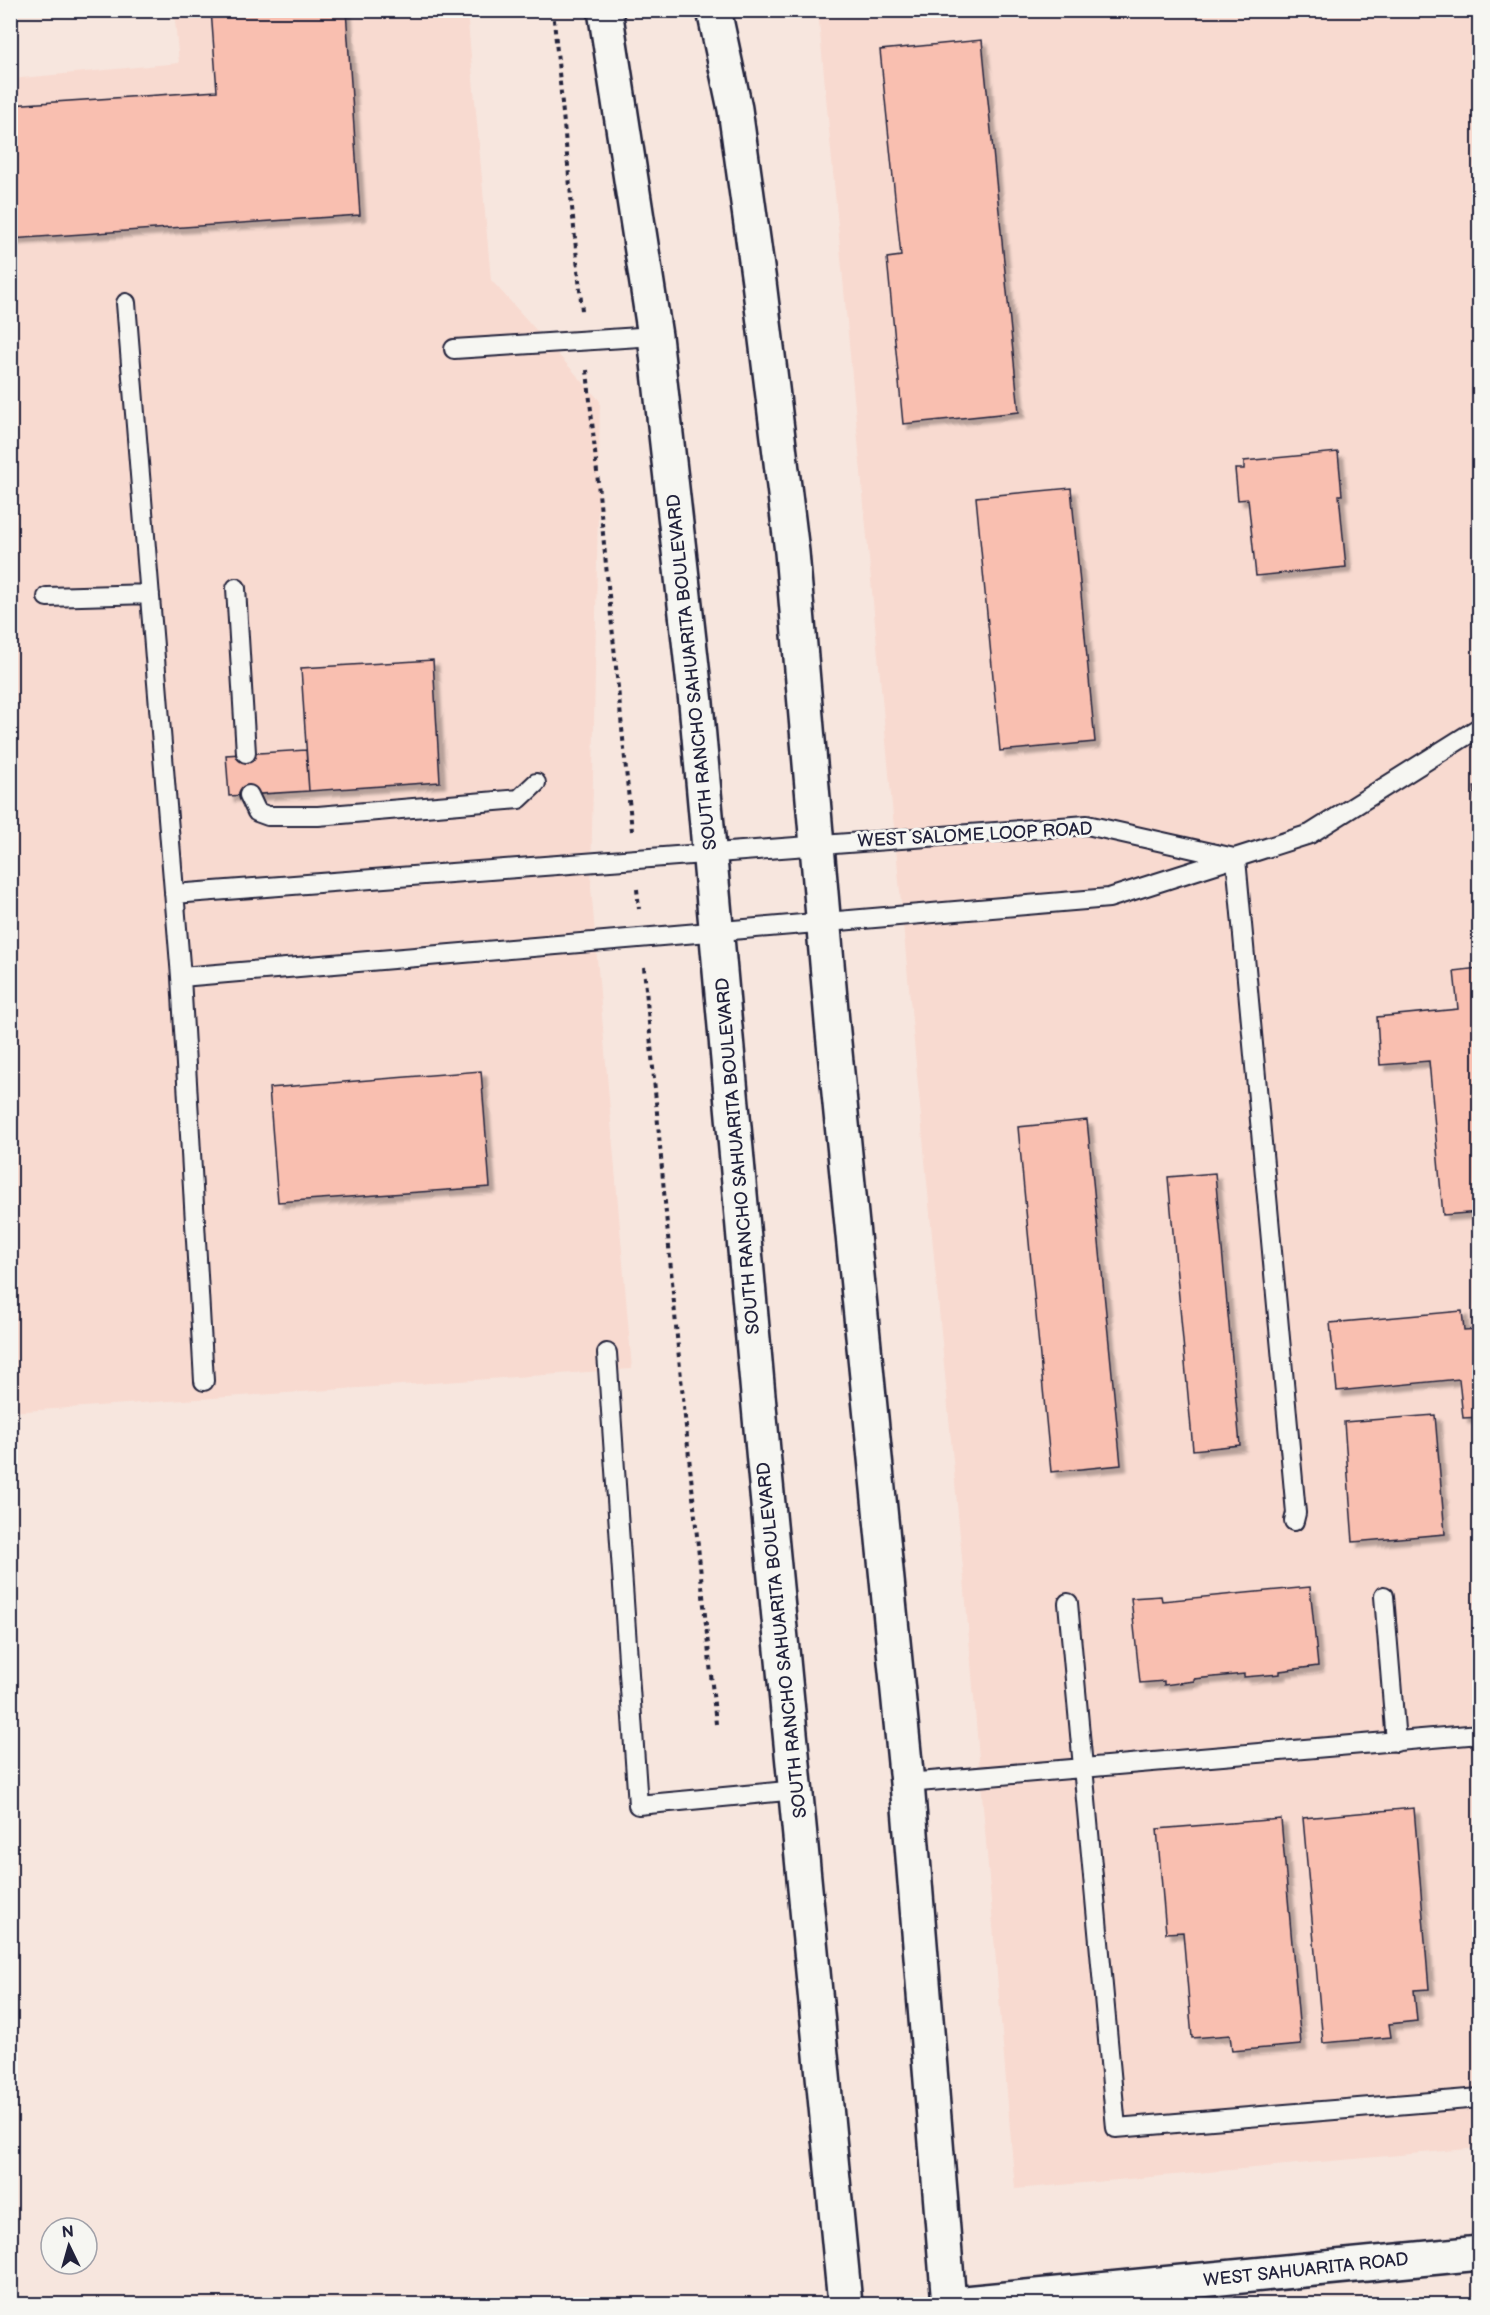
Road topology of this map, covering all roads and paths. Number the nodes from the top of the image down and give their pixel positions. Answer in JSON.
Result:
{"nodes":[{"id":1,"x":605,"y":10,"type":"edge"},
{"id":2,"x":714,"y":10,"type":"edge"},
{"id":3,"x":126,"y":303,"type":"dead end"},
{"id":4,"x":655,"y":336,"type":"junction"},
{"id":5,"x":454,"y":349,"type":"dead end"},
{"id":6,"x":236,"y":588,"type":"dead end"},
{"id":7,"x":150,"y":594,"type":"junction"},
{"id":8,"x":47,"y":597,"type":"dead end"},
{"id":9,"x":1479,"y":727,"type":"edge"},
{"id":10,"x":246,"y":753,"type":"dead end"},
{"id":11,"x":536,"y":783,"type":"dead end"},
{"id":12,"x":249,"y":795,"type":"dead end"},
{"id":13,"x":816,"y":845,"type":"junction"},
{"id":14,"x":711,"y":853,"type":"junction"},
{"id":15,"x":1236,"y":859,"type":"junction"},
{"id":16,"x":174,"y":894,"type":"junction"},
{"id":17,"x":823,"y":924,"type":"junction"},
{"id":18,"x":717,"y":932,"type":"junction"},
{"id":19,"x":181,"y":977,"type":"junction"},
{"id":20,"x":607,"y":1353,"type":"dead end"},
{"id":21,"x":204,"y":1381,"type":"dead end"},
{"id":22,"x":1294,"y":1521,"type":"dead end"},
{"id":23,"x":1384,"y":1596,"type":"dead end"},
{"id":24,"x":1068,"y":1603,"type":"dead end"},
{"id":25,"x":1479,"y":1734,"type":"edge"},
{"id":26,"x":1396,"y":1742,"type":"junction"},
{"id":27,"x":1083,"y":1769,"type":"junction"},
{"id":28,"x":907,"y":1783,"type":"junction"},
{"id":29,"x":797,"y":1790,"type":"junction"},
{"id":30,"x":1479,"y":2098,"type":"edge"},
{"id":31,"x":1479,"y":2253,"type":"edge"},
{"id":32,"x":845,"y":2304,"type":"edge"},
{"id":33,"x":952,"y":2304,"type":"edge"}],
"edges":[{"from":1,"to":4,"type":"street","name":"SOUTH RANCHO SAHUARITA BOULEVARD"},
{"from":2,"to":13,"type":"street"},
{"from":3,"to":7,"type":"lane"},
{"from":4,"to":5,"type":"lane"},
{"from":4,"to":14,"type":"street","name":"SOUTH RANCHO SAHUARITA BOULEVARD"},
{"from":6,"to":10,"type":"lane"},
{"from":7,"to":8,"type":"lane"},
{"from":7,"to":16,"type":"lane"},
{"from":9,"to":15,"type":"lane"},
{"from":11,"to":12,"type":"lane"},
{"from":13,"to":14,"type":"lane","name":"WEST SALOME LOOP ROAD"},
{"from":13,"to":15,"type":"lane","name":"WEST SALOME LOOP ROAD"},
{"from":13,"to":17,"type":"street"},
{"from":14,"to":16,"type":"lane","name":"WEST SALOME LOOP ROAD"},
{"from":14,"to":18,"type":"street","name":"SOUTH RANCHO SAHUARITA BOULEVARD"},
{"from":15,"to":17,"type":"lane"},
{"from":15,"to":22,"type":"lane"},
{"from":16,"to":19,"type":"lane"},
{"from":17,"to":18,"type":"lane"},
{"from":17,"to":28,"type":"street"},
{"from":18,"to":19,"type":"lane"},
{"from":18,"to":29,"type":"street","name":"SOUTH RANCHO SAHUARITA BOULEVARD"},
{"from":19,"to":21,"type":"lane"},
{"from":20,"to":29,"type":"lane"},
{"from":23,"to":26,"type":"lane"},
{"from":24,"to":27,"type":"lane"},
{"from":25,"to":26,"type":"lane"},
{"from":26,"to":27,"type":"lane"},
{"from":27,"to":28,"type":"lane"},
{"from":27,"to":30,"type":"lane"},
{"from":28,"to":33,"type":"street"},
{"from":29,"to":32,"type":"street","name":"SOUTH RANCHO SAHUARITA BOULEVARD"},
{"from":31,"to":33,"type":"street","name":"WEST SAHUARITA ROAD"}]}
